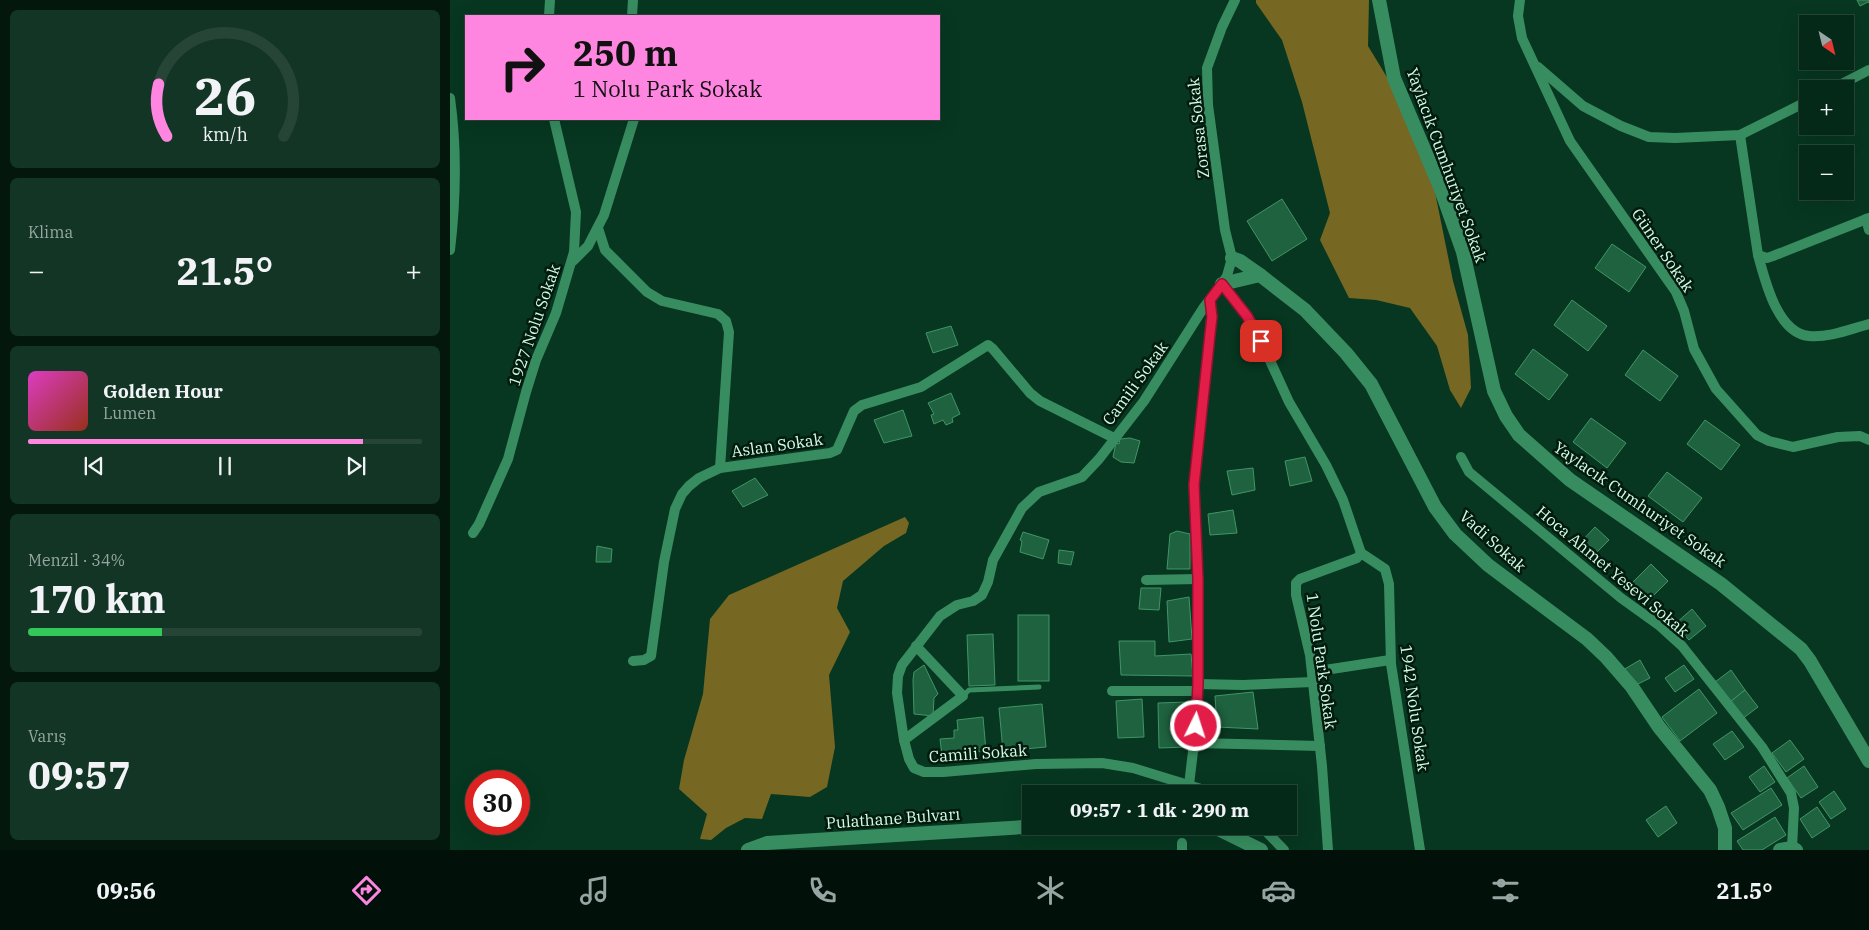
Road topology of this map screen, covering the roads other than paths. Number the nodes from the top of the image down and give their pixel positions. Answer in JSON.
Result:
{"nodes":[{"id":1,"x":550,"y":0,"type":"edge"},
{"id":2,"x":633,"y":0,"type":"edge"},
{"id":3,"x":1236,"y":0,"type":"edge"},
{"id":4,"x":1510,"y":0,"type":"edge"},
{"id":5,"x":1520,"y":0,"type":"edge"},
{"id":6,"x":1380,"y":6,"type":"edge"},
{"id":7,"x":549,"y":15,"type":"edge"},
{"id":8,"x":632,"y":15,"type":"edge"},
{"id":9,"x":1518,"y":16,"type":"junction"},
{"id":10,"x":1535,"y":65,"type":"junction"},
{"id":11,"x":1869,"y":70,"type":"edge"},
{"id":12,"x":1850,"y":80,"type":"edge"},
{"id":13,"x":450,"y":98,"type":"edge"},
{"id":14,"x":1799,"y":106,"type":"edge"},
{"id":15,"x":554,"y":120,"type":"edge"},
{"id":16,"x":634,"y":120,"type":"edge"},
{"id":17,"x":1740,"y":135,"type":"junction"},
{"id":18,"x":1868,"y":219,"type":"edge"},
{"id":19,"x":598,"y":228,"type":"junction"},
{"id":20,"x":1869,"y":230,"type":"edge"},
{"id":21,"x":450,"y":250,"type":"edge"},
{"id":22,"x":1758,"y":255,"type":"junction"},
{"id":23,"x":1232,"y":258,"type":"junction"},
{"id":24,"x":571,"y":262,"type":"junction"},
{"id":25,"x":1260,"y":275,"type":"junction"},
{"id":26,"x":1222,"y":284,"type":"junction"},
{"id":27,"x":1210,"y":300,"type":"junction"},
{"id":28,"x":1869,"y":324,"type":"edge"},
{"id":29,"x":1114,"y":438,"type":"junction"},
{"id":30,"x":1869,"y":440,"type":"edge"},
{"id":31,"x":1461,"y":457,"type":"dead end"},
{"id":32,"x":720,"y":468,"type":"junction"},
{"id":33,"x":473,"y":533,"type":"dead end"},
{"id":34,"x":1361,"y":553,"type":"junction"},
{"id":35,"x":1198,"y":579,"type":"junction"},
{"id":36,"x":1146,"y":580,"type":"dead end"},
{"id":37,"x":916,"y":646,"type":"junction"},
{"id":38,"x":1390,"y":660,"type":"junction"},
{"id":39,"x":633,"y":661,"type":"dead end"},
{"id":40,"x":1312,"y":677,"type":"junction"},
{"id":41,"x":1039,"y":687,"type":"dead end"},
{"id":42,"x":1198,"y":688,"type":"junction"},
{"id":43,"x":1112,"y":691,"type":"dead end"},
{"id":44,"x":963,"y":696,"type":"junction"},
{"id":45,"x":904,"y":740,"type":"junction"},
{"id":46,"x":1194,"y":743,"type":"junction"},
{"id":47,"x":1320,"y":746,"type":"junction"},
{"id":48,"x":1869,"y":761,"type":"edge"},
{"id":49,"x":1189,"y":785,"type":"joint"},
{"id":50,"x":1022,"y":827,"type":"edge"},
{"id":51,"x":1230,"y":835,"type":"edge"},
{"id":52,"x":1270,"y":835,"type":"edge"},
{"id":53,"x":1789,"y":849,"type":"edge"},
{"id":54,"x":748,"y":850,"type":"edge"},
{"id":55,"x":1261,"y":850,"type":"edge"},
{"id":56,"x":1284,"y":850,"type":"edge"},
{"id":57,"x":1328,"y":850,"type":"edge"},
{"id":58,"x":1420,"y":850,"type":"edge"},
{"id":59,"x":1725,"y":850,"type":"edge"}],
"edges":[{"from":1,"to":7,"type":"street"},
{"from":2,"to":8,"type":"street"},
{"from":3,"to":23,"type":"street","name":"Zorasa Sokak"},
{"from":4,"to":9,"type":"street"},
{"from":5,"to":9,"type":"street","name":"Güner Sokak"},
{"from":6,"to":48,"type":"street","name":"Yaylacık Cumhuriyet Sokak"},
{"from":9,"to":10,"type":"street","name":"Güner Sokak"},
{"from":10,"to":17,"type":"street"},
{"from":10,"to":30,"type":"street","name":"Güner Sokak"},
{"from":11,"to":12,"type":"street"},
{"from":13,"to":21,"type":"street"},
{"from":14,"to":17,"type":"street"},
{"from":15,"to":24,"type":"street","name":"1927 Nolu Sokak"},
{"from":16,"to":19,"type":"street"},
{"from":17,"to":22,"type":"street"},
{"from":18,"to":20,"type":"street"},
{"from":18,"to":22,"type":"street"},
{"from":19,"to":24,"type":"street"},
{"from":19,"to":32,"type":"street"},
{"from":22,"to":28,"type":"street"},
{"from":23,"to":25,"type":"street","name":"Vadi Sokak"},
{"from":23,"to":26,"type":"street","name":"Camili Sokak"},
{"from":24,"to":33,"type":"street","name":"1927 Nolu Sokak"},
{"from":25,"to":26,"type":"street"},
{"from":25,"to":59,"type":"street","name":"Vadi Sokak"},
{"from":26,"to":27,"type":"street","name":"Camili Sokak"},
{"from":26,"to":34,"type":"street"},
{"from":27,"to":29,"type":"street","name":"Camili Sokak"},
{"from":27,"to":35,"type":"street"},
{"from":29,"to":32,"type":"street","name":"Aslan Sokak"},
{"from":29,"to":37,"type":"street","name":"Camili Sokak"},
{"from":31,"to":53,"type":"street","name":"Hoca Ahmet Yesevi Sokak"},
{"from":32,"to":39,"type":"street","name":"Aslan Sokak"},
{"from":34,"to":38,"type":"street","name":"1942 Nolu Sokak"},
{"from":34,"to":40,"type":"street","name":"1 Nolu Park Sokak"},
{"from":35,"to":36,"type":"street"},
{"from":35,"to":42,"type":"street"},
{"from":37,"to":44,"type":"street"},
{"from":37,"to":45,"type":"street","name":"Camili Sokak"},
{"from":38,"to":40,"type":"street"},
{"from":38,"to":58,"type":"street","name":"1942 Nolu Sokak"},
{"from":40,"to":42,"type":"street"},
{"from":40,"to":47,"type":"street","name":"1 Nolu Park Sokak"},
{"from":41,"to":44,"type":"lane"},
{"from":42,"to":43,"type":"street"},
{"from":42,"to":46,"type":"street"},
{"from":44,"to":45,"type":"street"},
{"from":45,"to":49,"type":"street","name":"Camili Sokak"},
{"from":46,"to":47,"type":"street"},
{"from":46,"to":49,"type":"street"},
{"from":47,"to":57,"type":"street","name":"1 Nolu Park Sokak"},
{"from":50,"to":54,"type":"street","name":"Pulathane Bulvarı"},
{"from":51,"to":55,"type":"street"},
{"from":52,"to":56,"type":"street"}]}
